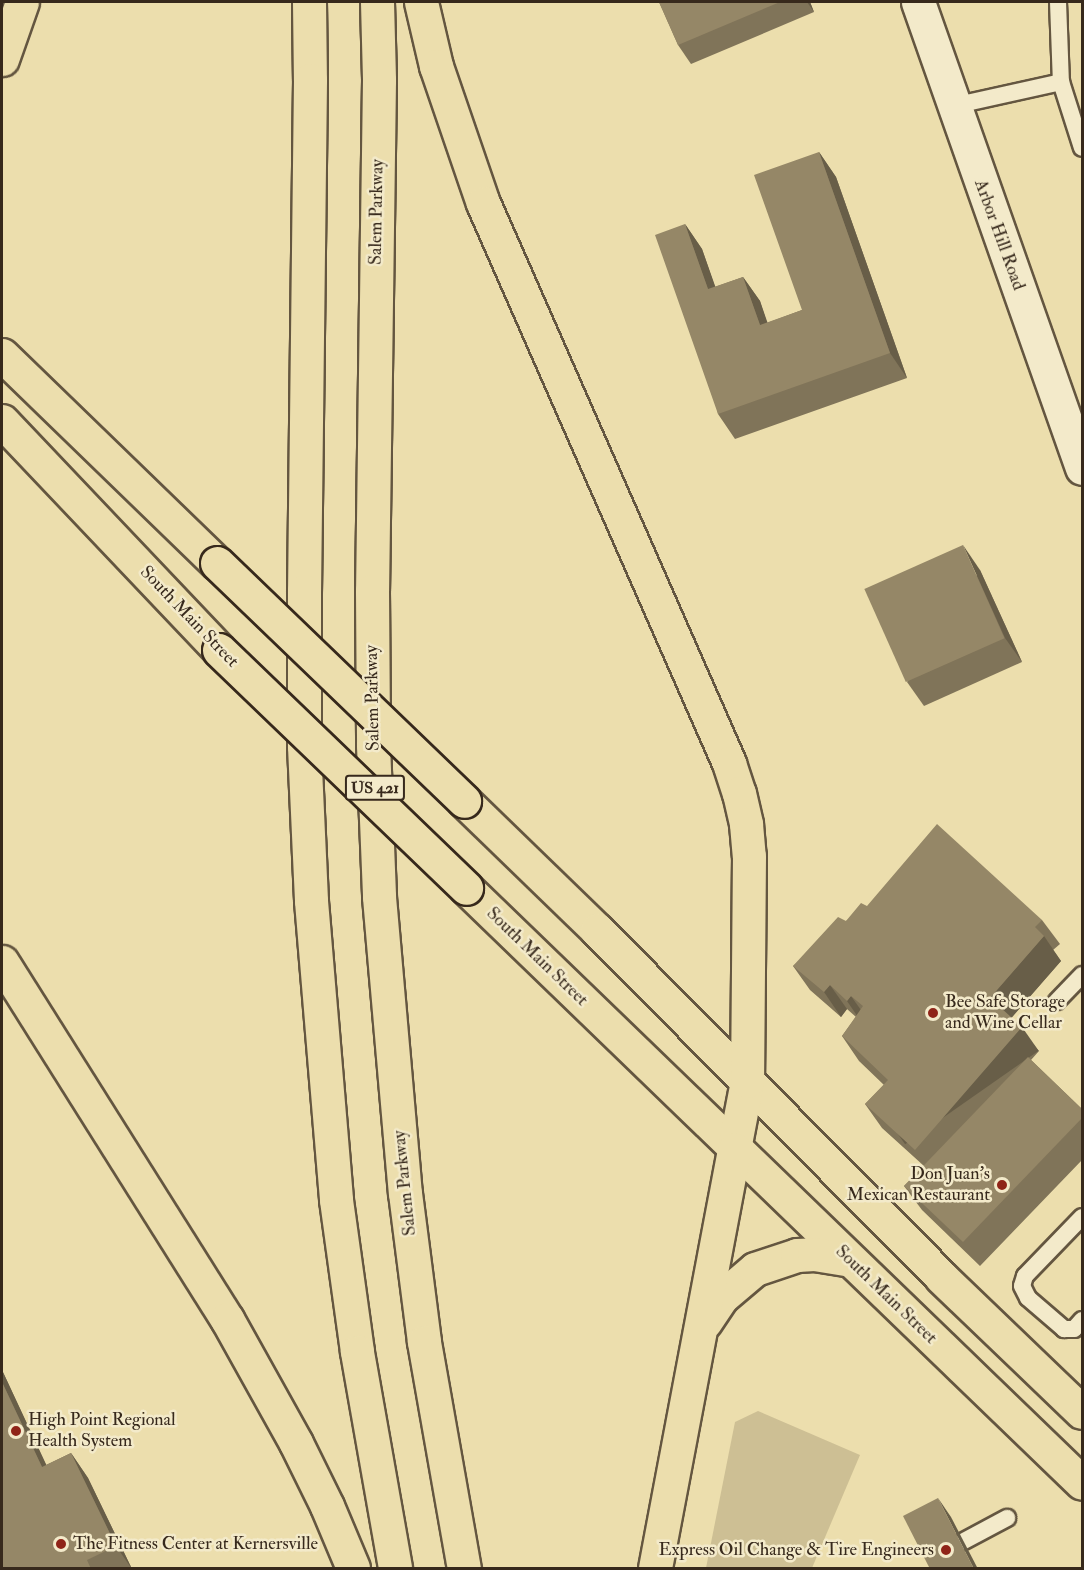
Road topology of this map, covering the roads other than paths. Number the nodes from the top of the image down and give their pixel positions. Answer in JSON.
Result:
{"nodes":[{"id":1,"x":22,"y":2,"type":"edge"},
{"id":2,"x":309,"y":2,"type":"edge"},
{"id":3,"x":377,"y":2,"type":"edge"},
{"id":4,"x":421,"y":2,"type":"edge"},
{"id":5,"x":918,"y":2,"type":"edge"},
{"id":6,"x":1058,"y":2,"type":"edge"},
{"id":7,"x":2,"y":59,"type":"edge"},
{"id":8,"x":1061,"y":82,"type":"junction"},
{"id":9,"x":953,"y":106,"type":"junction"},
{"id":10,"x":1083,"y":148,"type":"edge"},
{"id":11,"x":2,"y":355,"type":"edge"},
{"id":12,"x":2,"y":421,"type":"edge"},
{"id":13,"x":1083,"y":468,"type":"edge"},
{"id":14,"x":2,"y":962,"type":"edge"},
{"id":15,"x":1083,"y":975,"type":"edge"},
{"id":16,"x":1057,"y":1002,"type":"dead end"},
{"id":17,"x":747,"y":1081,"type":"junction"},
{"id":18,"x":734,"y":1149,"type":"junction"},
{"id":19,"x":1083,"y":1217,"type":"edge"},
{"id":20,"x":850,"y":1260,"type":"junction"},
{"id":21,"x":1083,"y":1320,"type":"edge"},
{"id":22,"x":700,"y":1329,"type":"junction"},
{"id":23,"x":1083,"y":1412,"type":"edge"},
{"id":24,"x":1083,"y":1483,"type":"edge"},
{"id":25,"x":1007,"y":1518,"type":"dead end"},
{"id":26,"x":964,"y":1541,"type":"dead end"},
{"id":27,"x":352,"y":1569,"type":"edge"},
{"id":28,"x":395,"y":1569,"type":"edge"},
{"id":29,"x":464,"y":1569,"type":"edge"},
{"id":30,"x":656,"y":1569,"type":"edge"}],
"edges":[{"from":1,"to":7,"type":"main road"},
{"from":2,"to":28,"type":"main road"},
{"from":3,"to":29,"type":"main road","name":"Salem Parkway","number":"US 421"},
{"from":4,"to":17,"type":"main road"},
{"from":5,"to":9,"type":"street","name":"Arbor Hill Road"},
{"from":6,"to":8,"type":"lane"},
{"from":8,"to":9,"type":"lane"},
{"from":8,"to":10,"type":"lane"},
{"from":9,"to":13,"type":"street","name":"Arbor Hill Road"},
{"from":11,"to":17,"type":"main road","bridge":true},
{"from":12,"to":18,"type":"main road","name":"South Main Street","bridge":true},
{"from":14,"to":27,"type":"main road"},
{"from":15,"to":16,"type":"lane"},
{"from":17,"to":18,"type":"main road"},
{"from":17,"to":23,"type":"main road"},
{"from":18,"to":20,"type":"main road","name":"South Main Street"},
{"from":18,"to":22,"type":"main road"},
{"from":19,"to":21,"type":"lane"},
{"from":20,"to":22,"type":"main road"},
{"from":20,"to":24,"type":"main road","name":"South Main Street"},
{"from":22,"to":30,"type":"main road"},
{"from":25,"to":26,"type":"lane"}]}
